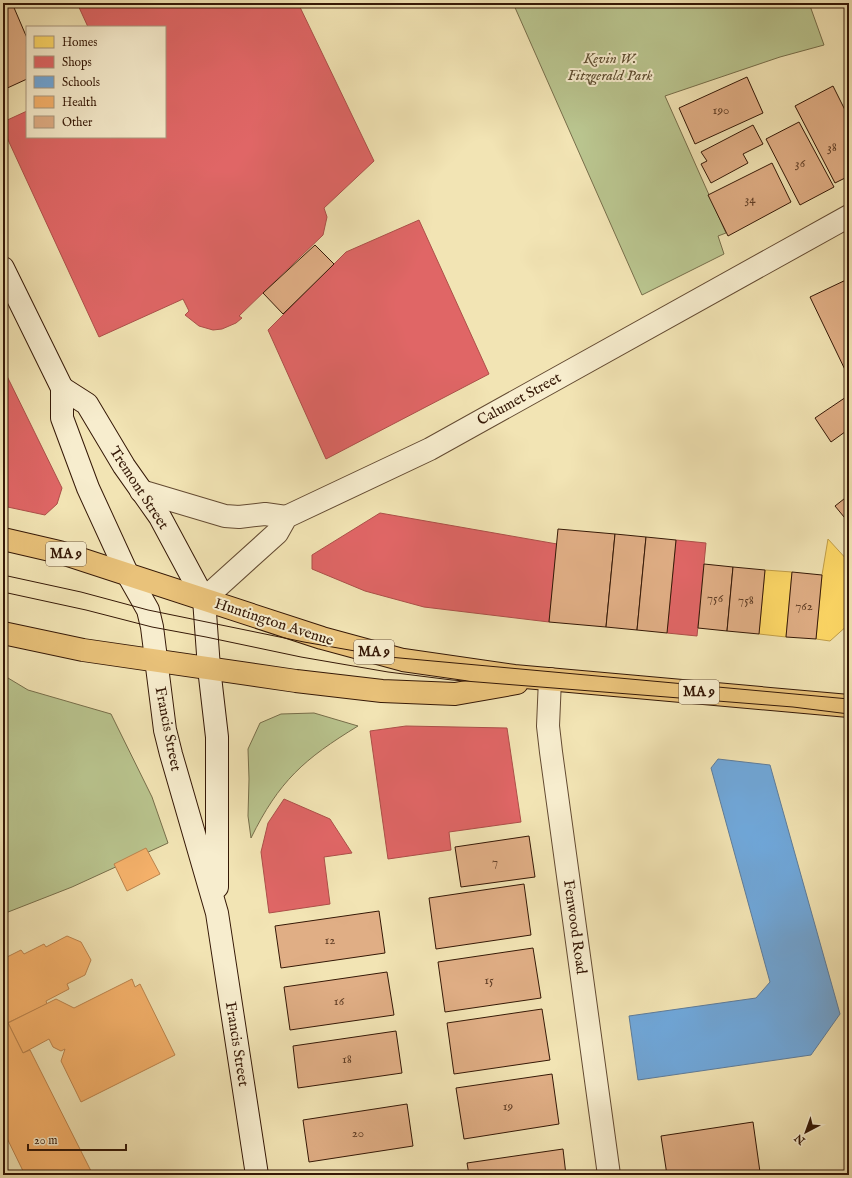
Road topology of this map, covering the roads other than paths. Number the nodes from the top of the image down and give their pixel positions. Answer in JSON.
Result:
{"nodes":[{"id":1,"x":849,"y":216,"type":"edge"},
{"id":2,"x":3,"y":268,"type":"edge"},
{"id":3,"x":62,"y":388,"type":"junction"},
{"id":4,"x":141,"y":491,"type":"junction"},
{"id":5,"x":286,"y":517,"type":"junction"},
{"id":6,"x":3,"y":539,"type":"edge"},
{"id":7,"x":127,"y":573,"type":"junction"},
{"id":8,"x":204,"y":599,"type":"junction"},
{"id":9,"x":3,"y":634,"type":"edge"},
{"id":10,"x":156,"y":661,"type":"junction"},
{"id":11,"x":209,"y":668,"type":"junction"},
{"id":12,"x":550,"y":680,"type":"junction"},
{"id":13,"x":849,"y":706,"type":"edge"},
{"id":14,"x":217,"y":913,"type":"junction"},
{"id":15,"x":257,"y":1175,"type":"edge"},
{"id":16,"x":609,"y":1175,"type":"edge"}],
"edges":[{"from":1,"to":5,"type":"main road","name":"Calumet Street"},
{"from":2,"to":3,"type":"main road"},
{"from":3,"to":4,"type":"main road","name":"Tremont Street"},
{"from":3,"to":7,"type":"main road"},
{"from":4,"to":5,"type":"main road"},
{"from":4,"to":8,"type":"main road","name":"Tremont Street"},
{"from":5,"to":8,"type":"main road"},
{"from":6,"to":7,"type":"main road","name":"Huntington Avenue","number":"MA 9"},
{"from":7,"to":8,"type":"main road","name":"Huntington Avenue","number":"MA 9"},
{"from":7,"to":10,"type":"main road","name":"Francis Street"},
{"from":8,"to":11,"type":"main road","name":"Francis Street"},
{"from":8,"to":12,"type":"main road","name":"Huntington Avenue","number":"MA 9"},
{"from":9,"to":10,"type":"main road","name":"Huntington Avenue","number":"MA 9"},
{"from":10,"to":11,"type":"main road","name":"Huntington Avenue","number":"MA 9"},
{"from":10,"to":14,"type":"main road","name":"Francis Street"},
{"from":11,"to":12,"type":"main road","name":"Huntington Avenue","number":"MA 9"},
{"from":11,"to":14,"type":"main road","name":"Francis Street"},
{"from":12,"to":13,"type":"main road","name":"Huntington Avenue","number":"MA 9"},
{"from":12,"to":16,"type":"main road","name":"Fenwood Road"},
{"from":14,"to":15,"type":"main road","name":"Francis Street"}]}
